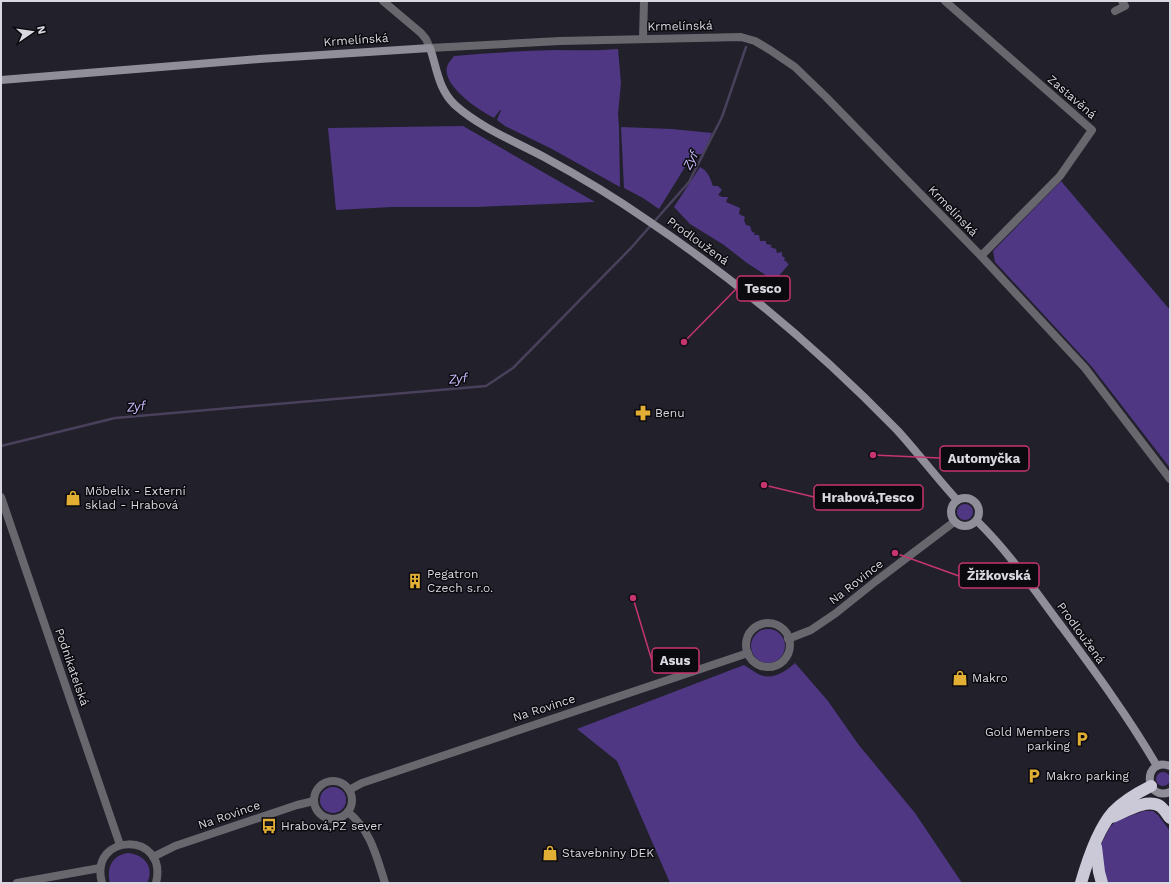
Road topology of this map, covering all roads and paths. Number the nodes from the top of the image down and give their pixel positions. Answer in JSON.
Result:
{"nodes":[{"id":1,"x":383,"y":1,"type":"edge"},
{"id":2,"x":644,"y":1,"type":"edge"},
{"id":3,"x":945,"y":1,"type":"edge"},
{"id":4,"x":1122,"y":1,"type":"edge"},
{"id":5,"x":1115,"y":11,"type":"dead end"},
{"id":6,"x":643,"y":38,"type":"junction"},
{"id":7,"x":430,"y":48,"type":"junction"},
{"id":8,"x":1,"y":80,"type":"edge"},
{"id":9,"x":981,"y":256,"type":"junction"},
{"id":10,"x":1170,"y":479,"type":"edge"},
{"id":11,"x":1,"y":497,"type":"edge"},
{"id":12,"x":957,"y":500,"type":"junction"},
{"id":13,"x":976,"y":521,"type":"junction"},
{"id":14,"x":954,"y":522,"type":"junction"},
{"id":15,"x":788,"y":638,"type":"junction"},
{"id":16,"x":748,"y":653,"type":"junction"},
{"id":17,"x":1157,"y":766,"type":"junction"},
{"id":18,"x":1170,"y":766,"type":"edge"},
{"id":19,"x":1151,"y":786,"type":"junction"},
{"id":20,"x":349,"y":790,"type":"junction"},
{"id":21,"x":1170,"y":792,"type":"edge"},
{"id":22,"x":314,"y":801,"type":"junction"},
{"id":23,"x":348,"y":812,"type":"junction"},
{"id":24,"x":1170,"y":818,"type":"edge"},
{"id":25,"x":1107,"y":819,"type":"junction"},
{"id":26,"x":1096,"y":842,"type":"junction"},
{"id":27,"x":120,"y":845,"type":"junction"},
{"id":28,"x":153,"y":856,"type":"junction"},
{"id":29,"x":100,"y":868,"type":"junction"},
{"id":30,"x":16,"y":883,"type":"edge"},
{"id":31,"x":102,"y":883,"type":"edge"},
{"id":32,"x":156,"y":883,"type":"edge"},
{"id":33,"x":385,"y":883,"type":"edge"},
{"id":34,"x":1081,"y":883,"type":"edge"},
{"id":35,"x":1102,"y":883,"type":"edge"}],
"edges":[{"from":1,"to":7,"type":"street"},
{"from":2,"to":6,"type":"street"},
{"from":3,"to":9,"type":"street","name":"Zastavěná"},
{"from":4,"to":5,"type":"street"},
{"from":6,"to":7,"type":"street","name":"Krmelínská"},
{"from":6,"to":9,"type":"street","name":"Krmelínská"},
{"from":7,"to":8,"type":"main road","name":"Krmelínská"},
{"from":7,"to":12,"type":"main road","name":"Prodloužená"},
{"from":9,"to":10,"type":"street","name":"Krmelínská"},
{"from":11,"to":27,"type":"street","name":"Podnikatelská"},
{"from":12,"to":13,"type":"main road"},
{"from":12,"to":14,"type":"main road"},
{"from":13,"to":14,"type":"main road"},
{"from":13,"to":17,"type":"main road","name":"Prodloužená"},
{"from":14,"to":15,"type":"street","name":"Na Rovince"},
{"from":15,"to":16,"type":"street"},
{"from":15,"to":16,"type":"street"},
{"from":16,"to":20,"type":"street","name":"Na Rovince"},
{"from":17,"to":18,"type":"main road"},
{"from":17,"to":19,"type":"main road"},
{"from":19,"to":21,"type":"main road"},
{"from":19,"to":25,"type":"highway"},
{"from":20,"to":22,"type":"street"},
{"from":20,"to":23,"type":"street"},
{"from":22,"to":23,"type":"street"},
{"from":22,"to":28,"type":"street","name":"Na Rovince"},
{"from":23,"to":33,"type":"street"},
{"from":24,"to":25,"type":"highway"},
{"from":25,"to":26,"type":"highway"},
{"from":26,"to":34,"type":"highway"},
{"from":26,"to":35,"type":"highway"},
{"from":27,"to":28,"type":"street"},
{"from":27,"to":29,"type":"street"},
{"from":28,"to":32,"type":"street"},
{"from":29,"to":30,"type":"street"},
{"from":29,"to":31,"type":"street"}]}
